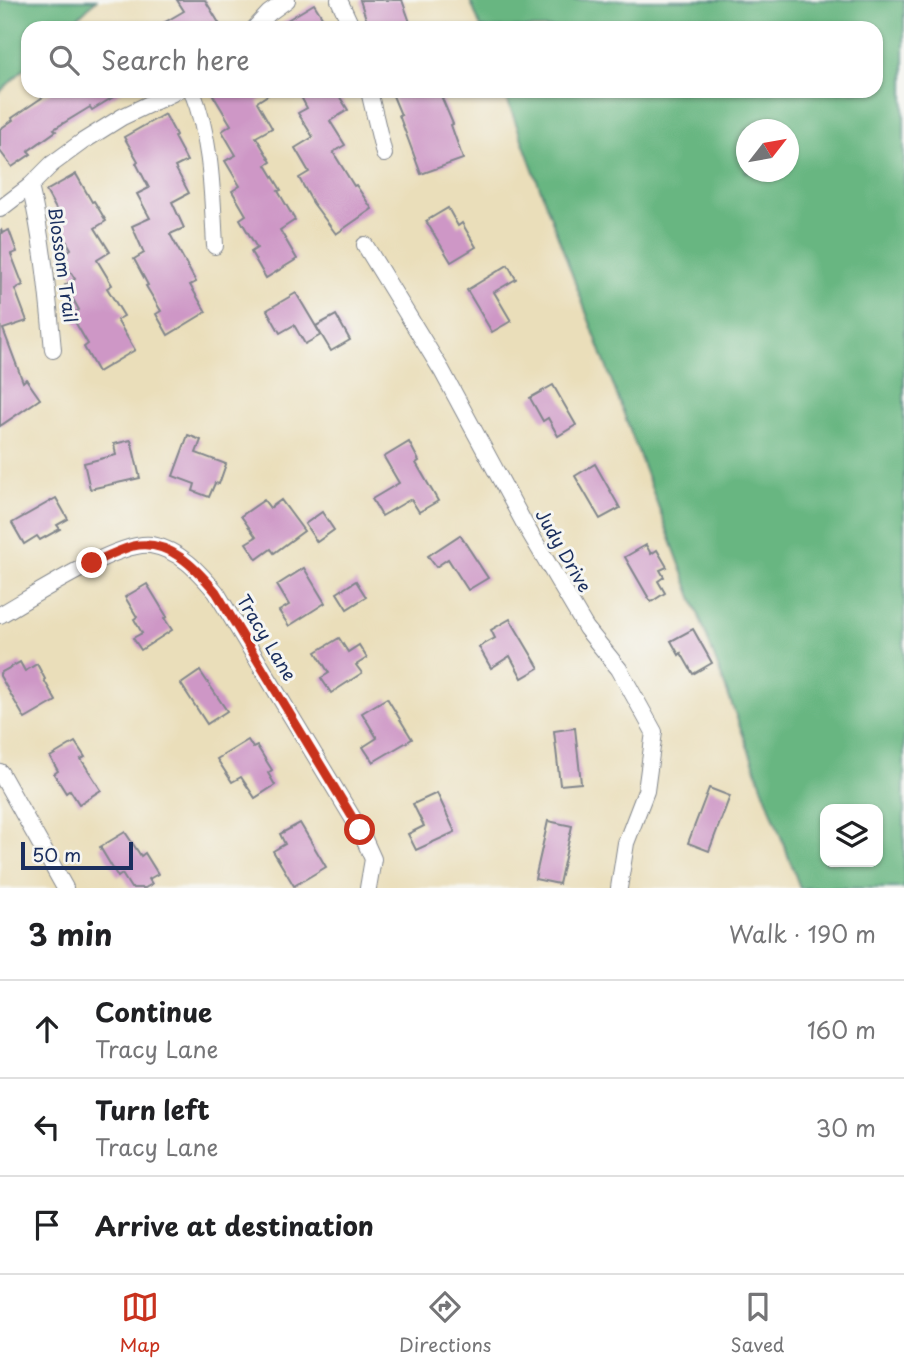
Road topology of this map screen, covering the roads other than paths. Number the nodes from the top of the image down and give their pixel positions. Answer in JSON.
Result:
{"nodes":[{"id":1,"x":287,"y":0,"type":"edge"},
{"id":2,"x":339,"y":0,"type":"edge"},
{"id":3,"x":262,"y":21,"type":"edge"},
{"id":4,"x":349,"y":21,"type":"edge"},
{"id":5,"x":162,"y":98,"type":"edge"},
{"id":6,"x":194,"y":98,"type":"edge"},
{"id":7,"x":371,"y":98,"type":"edge"},
{"id":8,"x":384,"y":154,"type":"dead end"},
{"id":9,"x":30,"y":186,"type":"junction"},
{"id":10,"x":0,"y":209,"type":"edge"},
{"id":11,"x":365,"y":245,"type":"dead end"},
{"id":12,"x":215,"y":246,"type":"dead end"},
{"id":13,"x":53,"y":350,"type":"dead end"},
{"id":14,"x":0,"y":615,"type":"edge"},
{"id":15,"x":0,"y":772,"type":"edge"},
{"id":16,"x":65,"y":888,"type":"edge"},
{"id":17,"x":368,"y":888,"type":"edge"},
{"id":18,"x":619,"y":888,"type":"edge"}],
"edges":[{"from":1,"to":3,"type":"street"},
{"from":2,"to":4,"type":"street"},
{"from":5,"to":9,"type":"street"},
{"from":6,"to":12,"type":"street"},
{"from":7,"to":8,"type":"street"},
{"from":9,"to":10,"type":"street"},
{"from":9,"to":13,"type":"street","name":"Blossom Trail"},
{"from":11,"to":18,"type":"street","name":"Judy Drive"},
{"from":14,"to":17,"type":"street","name":"Tracy Lane"},
{"from":15,"to":16,"type":"street"}]}
